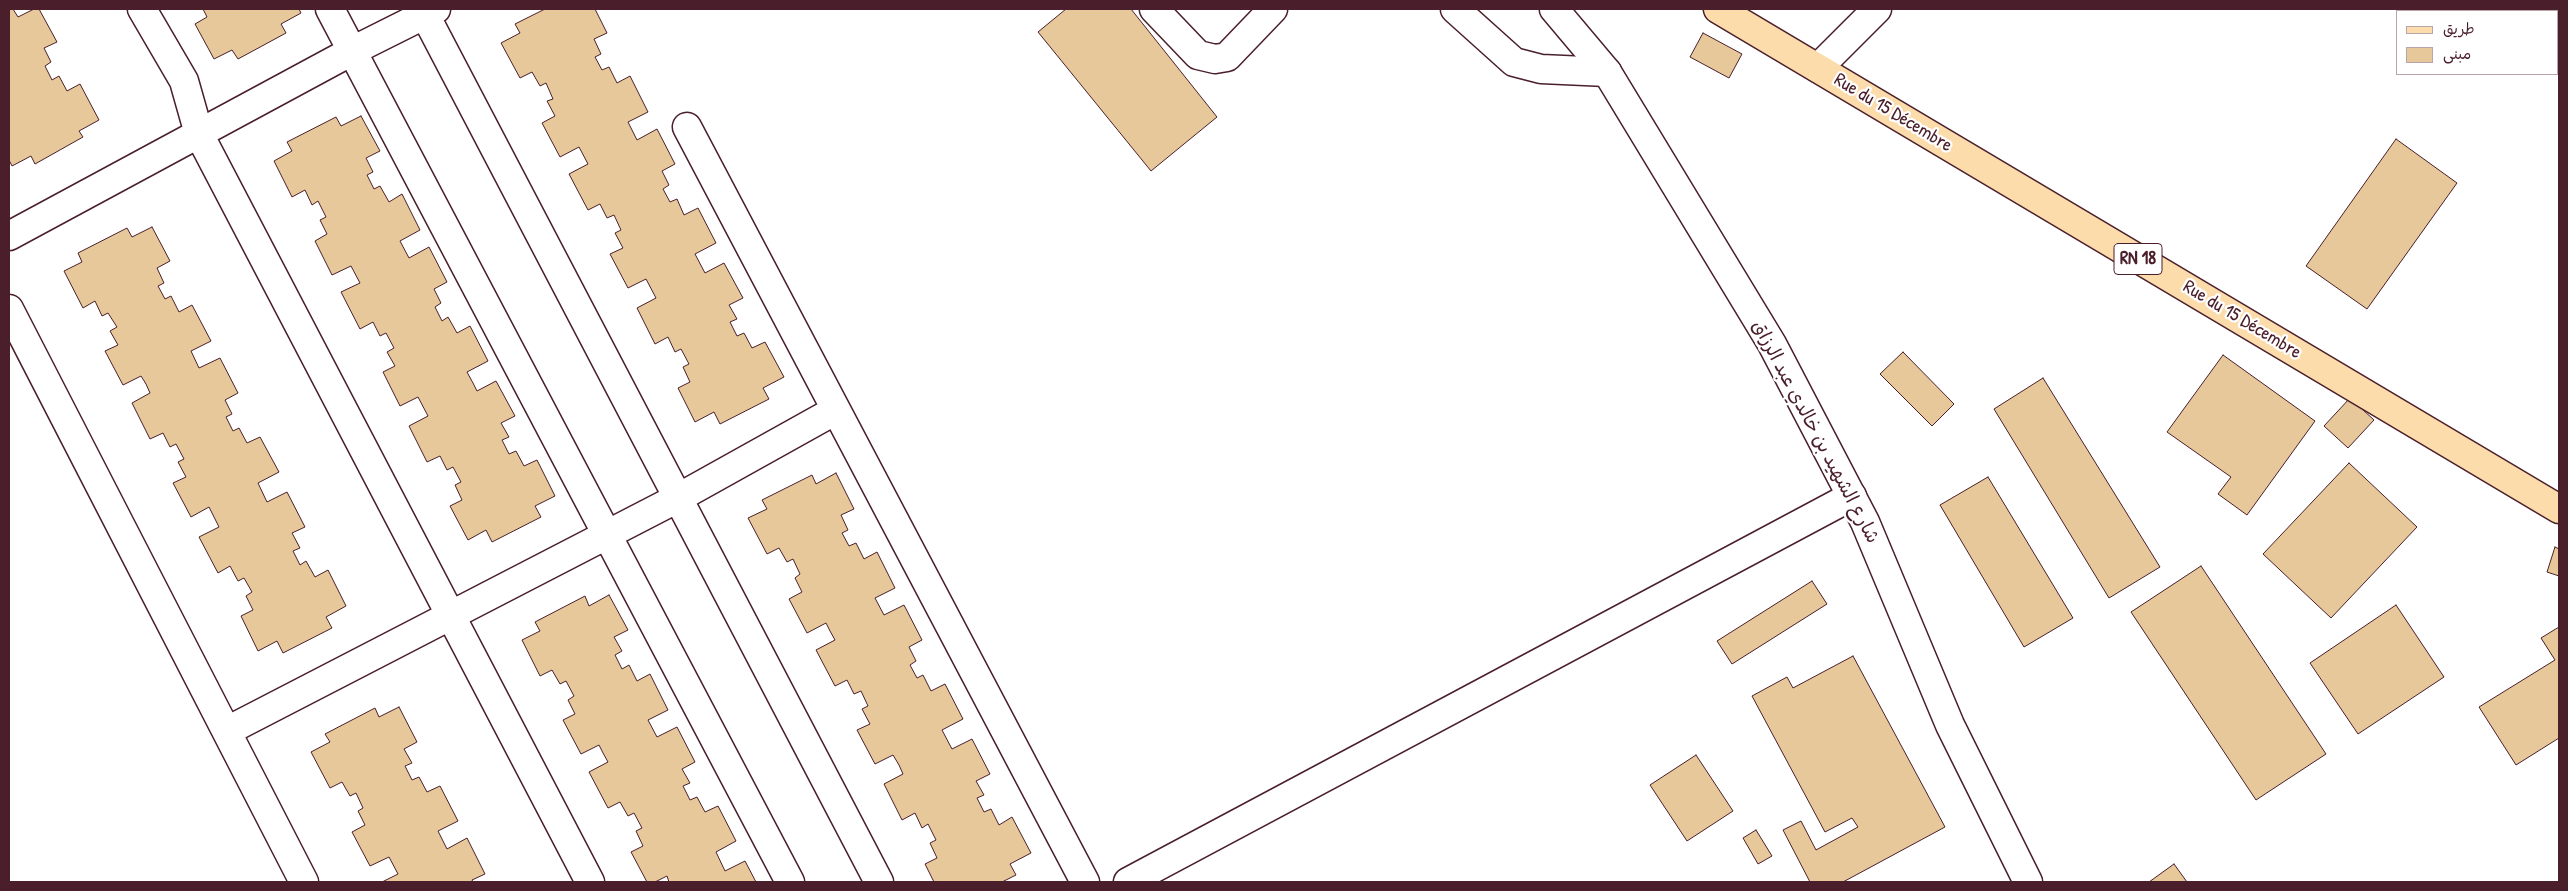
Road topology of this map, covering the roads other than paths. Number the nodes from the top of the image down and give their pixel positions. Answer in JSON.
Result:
{"nodes":[{"id":1,"x":142,"y":9,"type":"edge"},
{"id":2,"x":330,"y":9,"type":"edge"},
{"id":3,"x":1154,"y":9,"type":"edge"},
{"id":4,"x":1273,"y":9,"type":"edge"},
{"id":5,"x":1455,"y":9,"type":"edge"},
{"id":6,"x":1554,"y":9,"type":"edge"},
{"id":7,"x":1718,"y":9,"type":"edge"},
{"id":8,"x":1877,"y":9,"type":"edge"},
{"id":9,"x":428,"y":11,"type":"edge"},
{"id":10,"x":352,"y":51,"type":"junction"},
{"id":11,"x":1818,"y":68,"type":"junction"},
{"id":12,"x":1607,"y":72,"type":"junction"},
{"id":13,"x":687,"y":127,"type":"dead end"},
{"id":14,"x":198,"y":134,"type":"junction"},
{"id":15,"x":9,"y":236,"type":"edge"},
{"id":16,"x":9,"y":309,"type":"edge"},
{"id":17,"x":836,"y":410,"type":"junction"},
{"id":18,"x":1852,"y":496,"type":"junction"},
{"id":19,"x":678,"y":498,"type":"junction"},
{"id":20,"x":2559,"y":509,"type":"edge"},
{"id":21,"x":607,"y":535,"type":"junction"},
{"id":22,"x":450,"y":616,"type":"junction"},
{"id":23,"x":226,"y":731,"type":"junction"},
{"id":24,"x":304,"y":882,"type":"edge"},
{"id":25,"x":590,"y":882,"type":"edge"},
{"id":26,"x":790,"y":882,"type":"edge"},
{"id":27,"x":879,"y":882,"type":"edge"},
{"id":28,"x":1085,"y":882,"type":"edge"},
{"id":29,"x":1128,"y":882,"type":"edge"},
{"id":30,"x":2028,"y":882,"type":"edge"}],
"edges":[{"from":1,"to":14,"type":"street"},
{"from":2,"to":10,"type":"street"},
{"from":3,"to":4,"type":"street"},
{"from":5,"to":12,"type":"street"},
{"from":6,"to":12,"type":"street","name":"شارع الشهيد بن خالدي عبد الرزاق"},
{"from":7,"to":11,"type":"main road","name":"Rue du 15 Décembre","number":"RN 18"},
{"from":8,"to":11,"type":"street"},
{"from":9,"to":10,"type":"street"},
{"from":9,"to":19,"type":"street"},
{"from":10,"to":14,"type":"street"},
{"from":10,"to":21,"type":"street"},
{"from":11,"to":20,"type":"main road","name":"Rue du 15 Décembre","number":"RN 18"},
{"from":12,"to":18,"type":"street","name":"شارع الشهيد بن خالدي عبد الرزاق"},
{"from":13,"to":17,"type":"street"},
{"from":14,"to":15,"type":"street"},
{"from":14,"to":22,"type":"street"},
{"from":16,"to":23,"type":"street"},
{"from":17,"to":19,"type":"street"},
{"from":17,"to":28,"type":"street"},
{"from":18,"to":29,"type":"street"},
{"from":18,"to":30,"type":"street","name":"شارع الشهيد بن خالدي عبد الرزاق"},
{"from":19,"to":21,"type":"street"},
{"from":19,"to":27,"type":"street"},
{"from":21,"to":22,"type":"street"},
{"from":21,"to":26,"type":"street"},
{"from":22,"to":23,"type":"street"},
{"from":22,"to":25,"type":"street"},
{"from":23,"to":24,"type":"street"}]}
